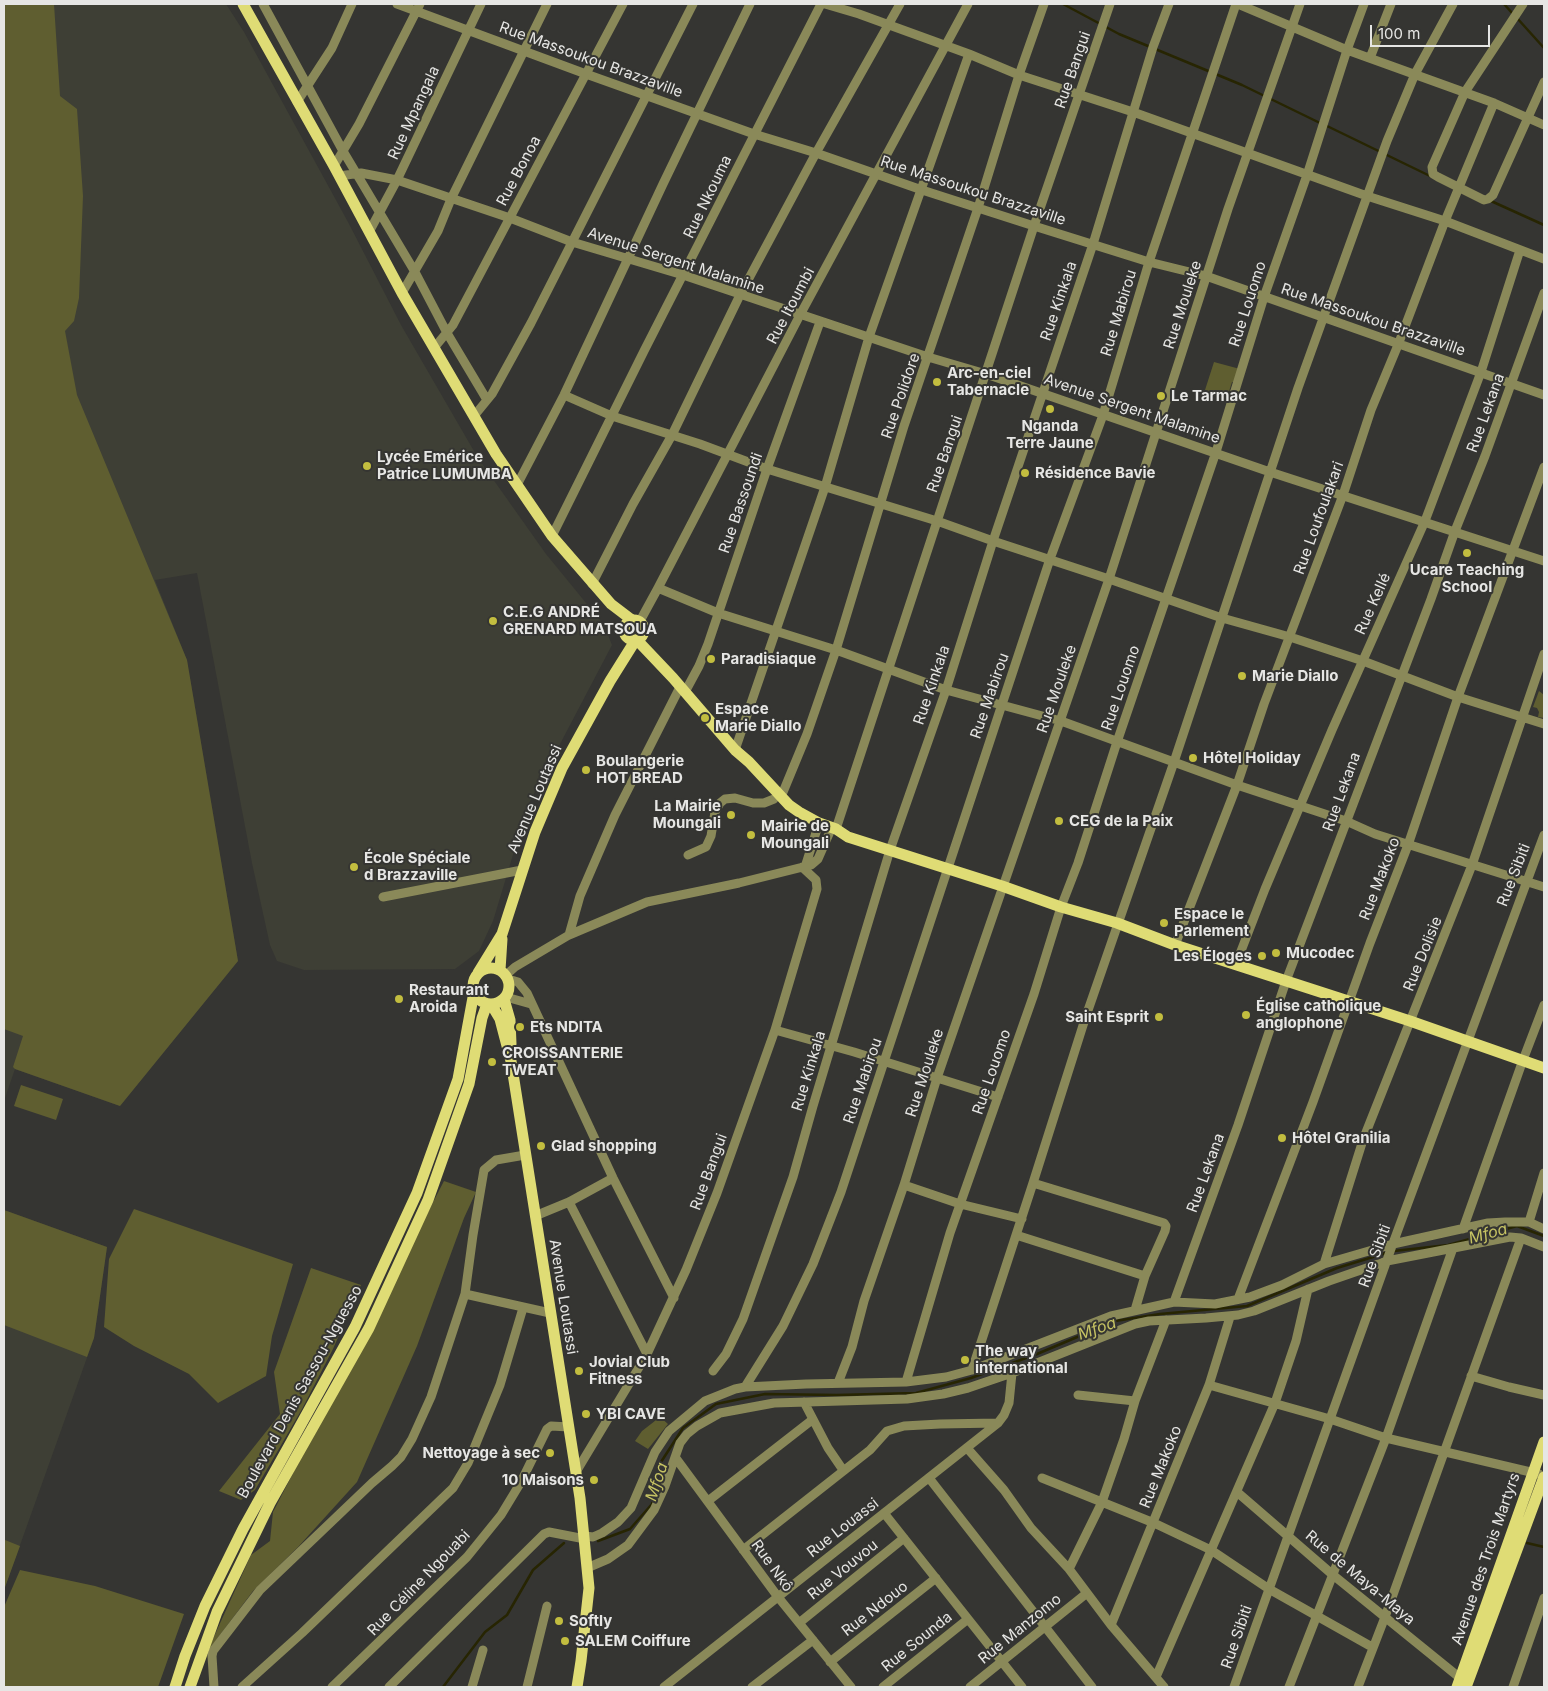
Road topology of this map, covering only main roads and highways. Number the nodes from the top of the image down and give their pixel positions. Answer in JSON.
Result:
{"nodes":[{"id":1,"x":243,"y":4,"type":"edge"},
{"id":2,"x":634,"y":631,"type":"junction"},
{"id":3,"x":502,"y":934,"type":"junction"},
{"id":4,"x":478,"y":973,"type":"junction"},
{"id":5,"x":505,"y":975,"type":"junction"},
{"id":6,"x":474,"y":992,"type":"junction"},
{"id":7,"x":505,"y":998,"type":"junction"},
{"id":8,"x":489,"y":1004,"type":"junction"},
{"id":9,"x":511,"y":1061,"type":"junction"},
{"id":10,"x":1544,"y":1068,"type":"edge"},
{"id":11,"x":1544,"y":1442,"type":"edge"},
{"id":12,"x":1544,"y":1476,"type":"edge"},
{"id":13,"x":247,"y":1520,"type":"junction"},
{"id":14,"x":259,"y":1527,"type":"junction"},
{"id":15,"x":1462,"y":1684,"type":"edge"},
{"id":16,"x":175,"y":1687,"type":"edge"},
{"id":17,"x":190,"y":1687,"type":"edge"},
{"id":18,"x":576,"y":1687,"type":"edge"}],
"edges":[{"from":1,"to":2,"type":"main road"},
{"from":2,"to":3,"type":"main road","name":"Avenue Loutassi"},
{"from":2,"to":10,"type":"main road"},
{"from":3,"to":4,"type":"main road","name":"Avenue Loutassi"},
{"from":3,"to":5,"type":"main road","name":"Avenue Loutassi"},
{"from":4,"to":5,"type":"main road"},
{"from":4,"to":6,"type":"main road"},
{"from":5,"to":7,"type":"main road"},
{"from":6,"to":8,"type":"main road"},
{"from":6,"to":13,"type":"main road","name":"Boulevard Denis Sassou-Nguesso"},
{"from":7,"to":8,"type":"main road"},
{"from":7,"to":9,"type":"main road","name":"Avenue Loutassi"},
{"from":8,"to":9,"type":"main road","name":"Avenue Loutassi"},
{"from":8,"to":14,"type":"main road","name":"Boulevard Denis Sassou-Nguesso"},
{"from":9,"to":18,"type":"main road","name":"Avenue Loutassi"},
{"from":11,"to":15,"type":"main road","name":"Avenue des Trois Martyrs"},
{"from":12,"to":15,"type":"main road","name":"Avenue des Trois Martyrs"},
{"from":13,"to":14,"type":"main road"},
{"from":13,"to":16,"type":"main road","name":"Boulevard Denis Sassou-Nguesso"},
{"from":14,"to":17,"type":"main road","name":"Boulevard Denis Sassou-Nguesso"}]}
